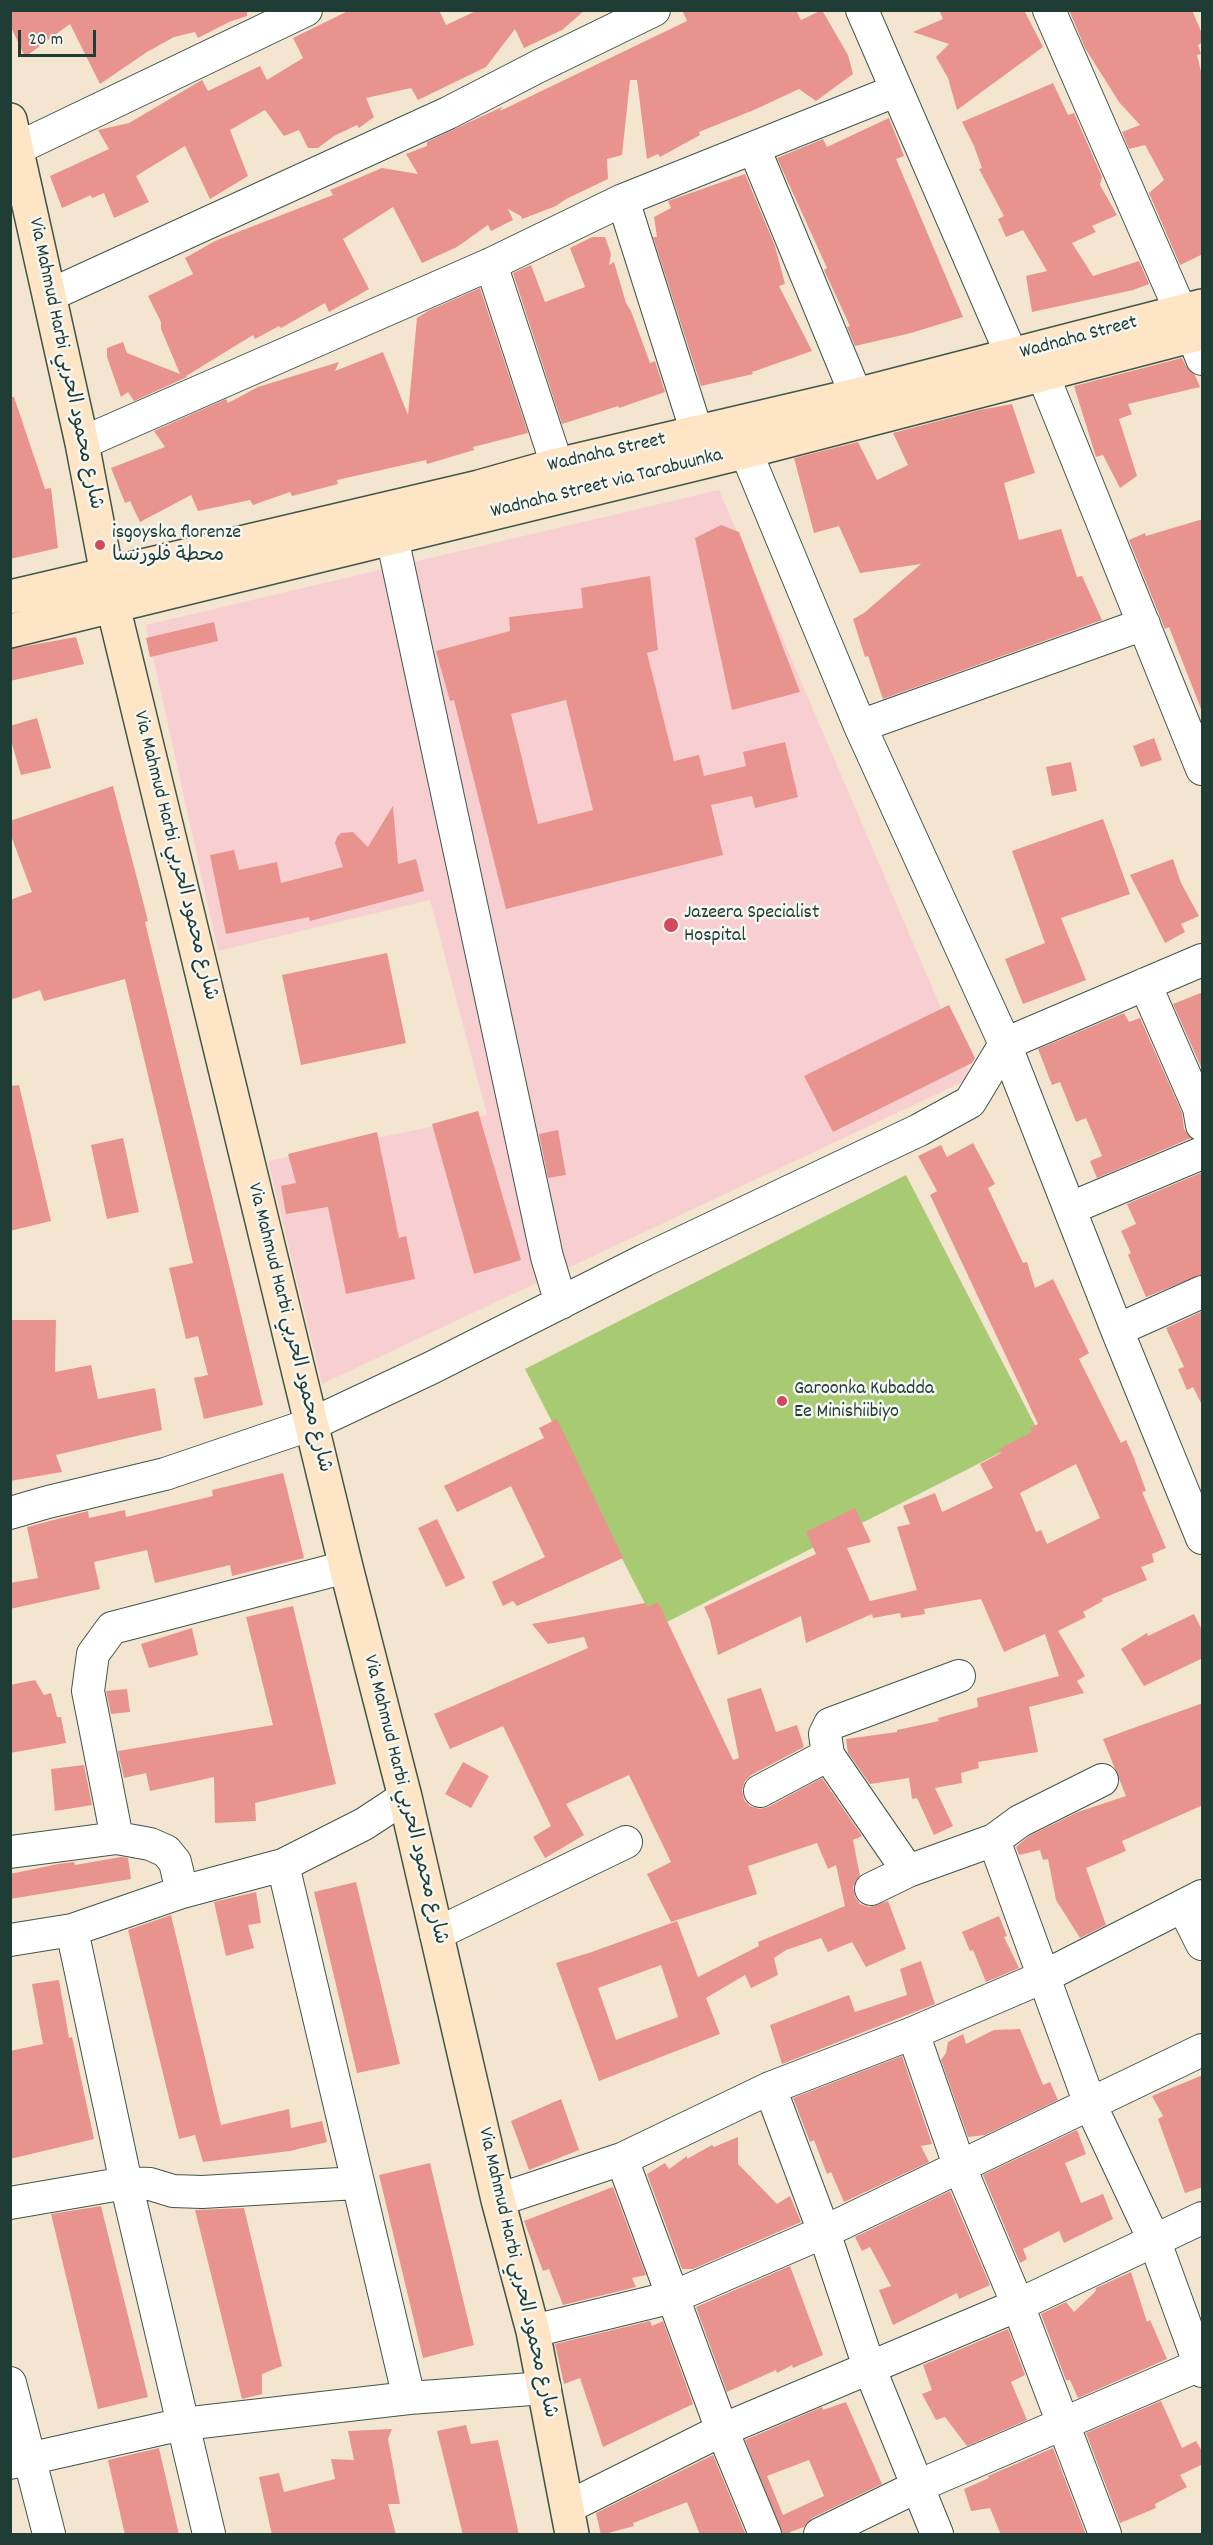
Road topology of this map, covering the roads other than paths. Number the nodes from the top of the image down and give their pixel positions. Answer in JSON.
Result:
{"nodes":[{"id":1,"x":306,"y":10,"type":"edge"},
{"id":2,"x":654,"y":10,"type":"edge"},
{"id":3,"x":862,"y":10,"type":"edge"},
{"id":4,"x":1049,"y":10,"type":"edge"},
{"id":5,"x":896,"y":91,"type":"junction"},
{"id":6,"x":14,"y":134,"type":"edge"},
{"id":7,"x":754,"y":148,"type":"junction"},
{"id":8,"x":623,"y":200,"type":"junction"},
{"id":9,"x":491,"y":264,"type":"junction"},
{"id":10,"x":50,"y":295,"type":"junction"},
{"id":11,"x":1196,"y":329,"type":"edge"},
{"id":12,"x":1012,"y":356,"type":"junction"},
{"id":13,"x":1043,"y":375,"type":"junction"},
{"id":14,"x":856,"y":395,"type":"junction"},
{"id":15,"x":697,"y":433,"type":"junction"},
{"id":16,"x":739,"y":438,"type":"junction"},
{"id":17,"x":82,"y":443,"type":"junction"},
{"id":18,"x":557,"y":465,"type":"junction"},
{"id":19,"x":482,"y":501,"type":"junction"},
{"id":20,"x":389,"y":523,"type":"junction"},
{"id":21,"x":107,"y":573,"type":"junction"},
{"id":22,"x":10,"y":597,"type":"edge"},
{"id":23,"x":113,"y":606,"type":"junction"},
{"id":24,"x":1144,"y":624,"type":"junction"},
{"id":25,"x":10,"y":631,"type":"edge"},
{"id":26,"x":860,"y":726,"type":"junction"},
{"id":27,"x":1203,"y":769,"type":"edge"},
{"id":28,"x":1203,"y":960,"type":"edge"},
{"id":29,"x":1145,"y":984,"type":"junction"},
{"id":30,"x":1005,"y":1044,"type":"junction"},
{"id":31,"x":1203,"y":1125,"type":"edge"},
{"id":32,"x":1203,"y":1153,"type":"edge"},
{"id":33,"x":1071,"y":1208,"type":"junction"},
{"id":34,"x":1203,"y":1292,"type":"edge"},
{"id":35,"x":561,"y":1303,"type":"junction"},
{"id":36,"x":1117,"y":1330,"type":"junction"},
{"id":37,"x":312,"y":1424,"type":"junction"},
{"id":38,"x":10,"y":1514,"type":"edge"},
{"id":39,"x":1203,"y":1539,"type":"edge"},
{"id":40,"x":346,"y":1567,"type":"junction"},
{"id":41,"x":959,"y":1676,"type":"dead end"},
{"id":42,"x":828,"y":1755,"type":"junction"},
{"id":43,"x":1102,"y":1780,"type":"dead end"},
{"id":44,"x":760,"y":1791,"type":"dead end"},
{"id":45,"x":405,"y":1797,"type":"junction"},
{"id":46,"x":117,"y":1838,"type":"junction"},
{"id":47,"x":994,"y":1840,"type":"junction"},
{"id":48,"x":626,"y":1842,"type":"dead end"},
{"id":49,"x":10,"y":1852,"type":"edge"},
{"id":50,"x":283,"y":1865,"type":"junction"},
{"id":51,"x":908,"y":1870,"type":"junction"},
{"id":52,"x":871,"y":1889,"type":"dead end"},
{"id":53,"x":182,"y":1892,"type":"junction"},
{"id":54,"x":1193,"y":1901,"type":"edge"},
{"id":55,"x":72,"y":1930,"type":"junction"},
{"id":56,"x":436,"y":1934,"type":"junction"},
{"id":57,"x":10,"y":1940,"type":"edge"},
{"id":58,"x":1203,"y":1944,"type":"edge"},
{"id":59,"x":1043,"y":1977,"type":"junction"},
{"id":60,"x":913,"y":2033,"type":"junction"},
{"id":61,"x":1203,"y":2050,"type":"edge"},
{"id":62,"x":770,"y":2088,"type":"junction"},
{"id":63,"x":1090,"y":2104,"type":"junction"},
{"id":64,"x":622,"y":2159,"type":"junction"},
{"id":65,"x":959,"y":2165,"type":"junction"},
{"id":66,"x":126,"y":2183,"type":"junction"},
{"id":67,"x":357,"y":2183,"type":"junction"},
{"id":68,"x":498,"y":2200,"type":"junction"},
{"id":69,"x":10,"y":2203,"type":"edge"},
{"id":70,"x":1203,"y":2218,"type":"edge"},
{"id":71,"x":824,"y":2232,"type":"junction"},
{"id":72,"x":1155,"y":2242,"type":"junction"},
{"id":73,"x":674,"y":2297,"type":"junction"},
{"id":74,"x":1018,"y":2305,"type":"junction"},
{"id":75,"x":533,"y":2331,"type":"junction"},
{"id":76,"x":869,"y":2367,"type":"junction"},
{"id":77,"x":1202,"y":2367,"type":"edge"},
{"id":78,"x":10,"y":2383,"type":"edge"},
{"id":79,"x":545,"y":2388,"type":"junction"},
{"id":80,"x":410,"y":2398,"type":"junction"},
{"id":81,"x":183,"y":2424,"type":"junction"},
{"id":82,"x":1062,"y":2424,"type":"junction"},
{"id":83,"x":722,"y":2430,"type":"junction"},
{"id":84,"x":21,"y":2461,"type":"edge"},
{"id":85,"x":918,"y":2486,"type":"junction"},
{"id":86,"x":570,"y":2521,"type":"edge"},
{"id":87,"x":49,"y":2535,"type":"edge"},
{"id":88,"x":209,"y":2535,"type":"edge"},
{"id":89,"x":765,"y":2535,"type":"edge"},
{"id":90,"x":820,"y":2535,"type":"edge"},
{"id":91,"x":937,"y":2535,"type":"edge"},
{"id":92,"x":1105,"y":2535,"type":"edge"}],
"edges":[{"from":1,"to":6,"type":"street"},
{"from":2,"to":10,"type":"street"},
{"from":3,"to":5,"type":"street"},
{"from":4,"to":11,"type":"street"},
{"from":5,"to":7,"type":"street"},
{"from":5,"to":12,"type":"street"},
{"from":6,"to":10,"type":"street","name":"Via Mahmud Harbi شارع محمود الحربي"},
{"from":7,"to":8,"type":"street"},
{"from":7,"to":14,"type":"street"},
{"from":8,"to":9,"type":"street"},
{"from":8,"to":15,"type":"street"},
{"from":9,"to":17,"type":"street"},
{"from":9,"to":18,"type":"street"},
{"from":10,"to":17,"type":"street","name":"Via Mahmud Harbi شارع محمود الحربي"},
{"from":11,"to":12,"type":"street","name":"Wadnaha Street"},
{"from":11,"to":13,"type":"street","name":"Wadnaha Street via Tarabuunka"},
{"from":12,"to":14,"type":"street","name":"Wadnaha Street"},
{"from":13,"to":16,"type":"street","name":"Wadnaha Street via Tarabuunka"},
{"from":13,"to":24,"type":"street"},
{"from":14,"to":16,"type":"street","name":"Wadnaha Street"},
{"from":15,"to":16,"type":"street","name":"Wadnaha Street"},
{"from":15,"to":18,"type":"street","name":"Wadnaha Street"},
{"from":16,"to":19,"type":"street","name":"Wadnaha Street via Tarabuunka"},
{"from":16,"to":26,"type":"street"},
{"from":17,"to":21,"type":"street","name":"Via Mahmud Harbi شارع محمود الحربي"},
{"from":18,"to":19,"type":"street","name":"Wadnaha Street"},
{"from":19,"to":20,"type":"street","name":"Wadnaha Street"},
{"from":20,"to":21,"type":"street","name":"Wadnaha Street"},
{"from":20,"to":23,"type":"street"},
{"from":20,"to":35,"type":"street"},
{"from":21,"to":22,"type":"street","name":"Wadnaha Street"},
{"from":21,"to":23,"type":"street","name":"Via Mahmud Harbi شارع محمود الحربي"},
{"from":23,"to":25,"type":"street"},
{"from":23,"to":37,"type":"street","name":"Via Mahmud Harbi شارع محمود الحربي"},
{"from":24,"to":26,"type":"street"},
{"from":24,"to":27,"type":"street"},
{"from":26,"to":30,"type":"street"},
{"from":28,"to":29,"type":"street"},
{"from":29,"to":30,"type":"street"},
{"from":29,"to":31,"type":"street"},
{"from":30,"to":33,"type":"street"},
{"from":30,"to":35,"type":"street"},
{"from":32,"to":33,"type":"street"},
{"from":33,"to":36,"type":"street"},
{"from":34,"to":36,"type":"street"},
{"from":35,"to":37,"type":"street"},
{"from":36,"to":39,"type":"street"},
{"from":37,"to":38,"type":"street"},
{"from":37,"to":40,"type":"street","name":"Via Mahmud Harbi شارع محمود الحربي"},
{"from":40,"to":45,"type":"street","name":"Via Mahmud Harbi شارع محمود الحربي"},
{"from":40,"to":46,"type":"street"},
{"from":41,"to":42,"type":"street"},
{"from":42,"to":44,"type":"street"},
{"from":42,"to":51,"type":"street"},
{"from":43,"to":47,"type":"street"},
{"from":45,"to":50,"type":"street"},
{"from":45,"to":56,"type":"street","name":"Via Mahmud Harbi شارع محمود الحربي"},
{"from":46,"to":49,"type":"street"},
{"from":46,"to":53,"type":"street"},
{"from":47,"to":51,"type":"street"},
{"from":47,"to":59,"type":"street"},
{"from":48,"to":56,"type":"street"},
{"from":50,"to":53,"type":"street"},
{"from":50,"to":67,"type":"street"},
{"from":51,"to":52,"type":"street"},
{"from":53,"to":55,"type":"street"},
{"from":54,"to":58,"type":"street"},
{"from":54,"to":59,"type":"street"},
{"from":55,"to":57,"type":"street"},
{"from":55,"to":66,"type":"street"},
{"from":56,"to":68,"type":"street","name":"Via Mahmud Harbi شارع محمود الحربي"},
{"from":59,"to":60,"type":"street"},
{"from":59,"to":63,"type":"street"},
{"from":60,"to":62,"type":"street"},
{"from":60,"to":65,"type":"street"},
{"from":61,"to":63,"type":"street"},
{"from":62,"to":64,"type":"street"},
{"from":62,"to":71,"type":"street"},
{"from":63,"to":65,"type":"street"},
{"from":63,"to":72,"type":"street"},
{"from":64,"to":68,"type":"street"},
{"from":64,"to":73,"type":"street"},
{"from":65,"to":71,"type":"street"},
{"from":65,"to":74,"type":"street"},
{"from":66,"to":67,"type":"street"},
{"from":66,"to":69,"type":"street"},
{"from":66,"to":81,"type":"street"},
{"from":67,"to":80,"type":"street"},
{"from":68,"to":75,"type":"street","name":"Via Mahmud Harbi شارع محمود الحربي"},
{"from":70,"to":72,"type":"street"},
{"from":71,"to":73,"type":"street"},
{"from":71,"to":76,"type":"street"},
{"from":72,"to":74,"type":"street"},
{"from":72,"to":77,"type":"street"},
{"from":73,"to":75,"type":"street"},
{"from":73,"to":83,"type":"street"},
{"from":74,"to":76,"type":"street"},
{"from":74,"to":82,"type":"street"},
{"from":75,"to":79,"type":"street","name":"Via Mahmud Harbi شارع محمود الحربي"},
{"from":76,"to":83,"type":"street"},
{"from":76,"to":85,"type":"street"},
{"from":77,"to":82,"type":"street"},
{"from":78,"to":84,"type":"street"},
{"from":79,"to":80,"type":"street"},
{"from":79,"to":86,"type":"street","name":"Via Mahmud Harbi شارع محمود الحربي"},
{"from":80,"to":81,"type":"street"},
{"from":81,"to":84,"type":"street"},
{"from":81,"to":88,"type":"street"},
{"from":82,"to":85,"type":"street"},
{"from":82,"to":92,"type":"street"},
{"from":83,"to":86,"type":"street"},
{"from":83,"to":89,"type":"street"},
{"from":84,"to":87,"type":"street"},
{"from":85,"to":90,"type":"street"},
{"from":85,"to":91,"type":"street"}]}
